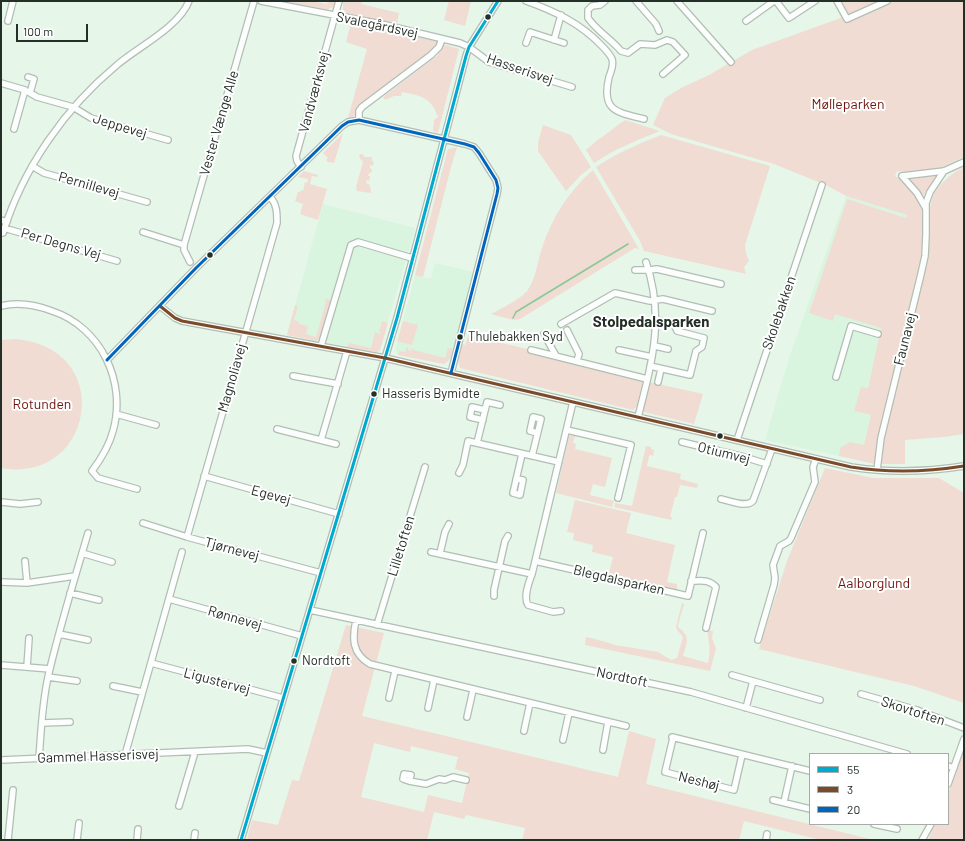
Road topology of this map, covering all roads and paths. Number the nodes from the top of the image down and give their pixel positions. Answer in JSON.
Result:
{"nodes":[{"id":1,"x":12,"y":1,"type":"edge"},
{"id":2,"x":189,"y":1,"type":"edge"},
{"id":3,"x":254,"y":1,"type":"edge"},
{"id":4,"x":261,"y":1,"type":"edge"},
{"id":5,"x":339,"y":1,"type":"edge"},
{"id":6,"x":498,"y":1,"type":"edge"},
{"id":7,"x":526,"y":1,"type":"edge"},
{"id":8,"x":605,"y":1,"type":"edge"},
{"id":9,"x":636,"y":1,"type":"edge"},
{"id":10,"x":677,"y":1,"type":"edge"},
{"id":11,"x":775,"y":1,"type":"edge"},
{"id":12,"x":814,"y":1,"type":"edge"},
{"id":13,"x":837,"y":1,"type":"edge"},
{"id":14,"x":887,"y":1,"type":"edge"},
{"id":15,"x":561,"y":15,"type":"junction"},
{"id":16,"x":335,"y":16,"type":"junction"},
{"id":17,"x":8,"y":20,"type":"dead end"},
{"id":18,"x":746,"y":21,"type":"dead end"},
{"id":19,"x":593,"y":25,"type":"junction"},
{"id":20,"x":659,"y":30,"type":"dead end"},
{"id":21,"x":588,"y":32,"type":"junction"},
{"id":22,"x":442,"y":39,"type":"junction"},
{"id":23,"x":554,"y":40,"type":"junction"},
{"id":24,"x":526,"y":43,"type":"dead end"},
{"id":25,"x":564,"y":43,"type":"dead end"},
{"id":26,"x":469,"y":47,"type":"junction"},
{"id":27,"x":731,"y":62,"type":"dead end"},
{"id":28,"x":663,"y":74,"type":"dead end"},
{"id":29,"x":28,"y":77,"type":"dead end"},
{"id":30,"x":1,"y":83,"type":"edge"},
{"id":31,"x":572,"y":87,"type":"dead end"},
{"id":32,"x":27,"y":91,"type":"junction"},
{"id":33,"x":73,"y":107,"type":"junction"},
{"id":34,"x":644,"y":119,"type":"dead end"},
{"id":35,"x":359,"y":120,"type":"junction"},
{"id":36,"x":14,"y":129,"type":"dead end"},
{"id":37,"x":443,"y":139,"type":"junction"},
{"id":38,"x":168,"y":140,"type":"dead end"},
{"id":39,"x":964,"y":162,"type":"edge"},
{"id":40,"x":32,"y":166,"type":"junction"},
{"id":41,"x":301,"y":167,"type":"junction"},
{"id":42,"x":944,"y":171,"type":"junction"},
{"id":43,"x":822,"y":185,"type":"dead end"},
{"id":44,"x":270,"y":197,"type":"junction"},
{"id":45,"x":147,"y":202,"type":"dead end"},
{"id":46,"x":925,"y":208,"type":"junction"},
{"id":47,"x":1,"y":220,"type":"edge"},
{"id":48,"x":7,"y":222,"type":"junction"},
{"id":49,"x":143,"y":232,"type":"dead end"},
{"id":50,"x":184,"y":245,"type":"junction"},
{"id":51,"x":412,"y":258,"type":"junction"},
{"id":52,"x":117,"y":261,"type":"dead end"},
{"id":53,"x":190,"y":262,"type":"dead end"},
{"id":54,"x":646,"y":262,"type":"dead end"},
{"id":55,"x":635,"y":270,"type":"dead end"},
{"id":56,"x":649,"y":270,"type":"junction"},
{"id":57,"x":721,"y":284,"type":"dead end"},
{"id":58,"x":655,"y":300,"type":"junction"},
{"id":59,"x":1,"y":306,"type":"edge"},
{"id":60,"x":160,"y":306,"type":"junction"},
{"id":61,"x":712,"y":311,"type":"dead end"},
{"id":62,"x":656,"y":320,"type":"junction"},
{"id":63,"x":561,"y":324,"type":"dead end"},
{"id":64,"x":566,"y":330,"type":"dead end"},
{"id":65,"x":245,"y":333,"type":"junction"},
{"id":66,"x":544,"y":334,"type":"dead end"},
{"id":67,"x":878,"y":334,"type":"dead end"},
{"id":68,"x":321,"y":346,"type":"junction"},
{"id":69,"x":655,"y":346,"type":"junction"},
{"id":70,"x":531,"y":350,"type":"dead end"},
{"id":71,"x":619,"y":350,"type":"dead end"},
{"id":72,"x":668,"y":350,"type":"dead end"},
{"id":73,"x":347,"y":351,"type":"junction"},
{"id":74,"x":556,"y":356,"type":"junction"},
{"id":75,"x":652,"y":357,"type":"junction"},
{"id":76,"x":385,"y":358,"type":"junction"},
{"id":77,"x":107,"y":360,"type":"junction"},
{"id":78,"x":577,"y":361,"type":"junction"},
{"id":79,"x":650,"y":366,"type":"junction"},
{"id":80,"x":661,"y":369,"type":"junction"},
{"id":81,"x":451,"y":373,"type":"junction"},
{"id":82,"x":292,"y":376,"type":"dead end"},
{"id":83,"x":836,"y":377,"type":"dead end"},
{"id":84,"x":647,"y":379,"type":"junction"},
{"id":85,"x":658,"y":382,"type":"dead end"},
{"id":86,"x":338,"y":384,"type":"junction"},
{"id":87,"x":573,"y":402,"type":"junction"},
{"id":88,"x":500,"y":405,"type":"dead end"},
{"id":89,"x":485,"y":410,"type":"junction"},
{"id":90,"x":116,"y":414,"type":"junction"},
{"id":91,"x":638,"y":417,"type":"junction"},
{"id":92,"x":483,"y":420,"type":"junction"},
{"id":93,"x":156,"y":425,"type":"dead end"},
{"id":94,"x":277,"y":429,"type":"dead end"},
{"id":95,"x":567,"y":430,"type":"junction"},
{"id":96,"x":537,"y":433,"type":"dead end"},
{"id":97,"x":321,"y":440,"type":"junction"},
{"id":98,"x":736,"y":440,"type":"junction"},
{"id":99,"x":682,"y":442,"type":"dead end"},
{"id":100,"x":477,"y":443,"type":"junction"},
{"id":101,"x":336,"y":444,"type":"dead end"},
{"id":102,"x":772,"y":449,"type":"junction"},
{"id":103,"x":522,"y":454,"type":"junction"},
{"id":104,"x":532,"y":456,"type":"junction"},
{"id":105,"x":816,"y":459,"type":"junction"},
{"id":106,"x":559,"y":462,"type":"junction"},
{"id":107,"x":766,"y":464,"type":"junction"},
{"id":108,"x":964,"y":466,"type":"edge"},
{"id":109,"x":425,"y":467,"type":"dead end"},
{"id":110,"x":877,"y":470,"type":"junction"},
{"id":111,"x":459,"y":473,"type":"dead end"},
{"id":112,"x":204,"y":476,"type":"junction"},
{"id":113,"x":516,"y":479,"type":"dead end"},
{"id":114,"x":137,"y":489,"type":"dead end"},
{"id":115,"x":618,"y":498,"type":"dead end"},
{"id":116,"x":720,"y":499,"type":"dead end"},
{"id":117,"x":1,"y":502,"type":"edge"},
{"id":118,"x":38,"y":502,"type":"dead end"},
{"id":119,"x":339,"y":514,"type":"junction"},
{"id":120,"x":143,"y":523,"type":"dead end"},
{"id":121,"x":449,"y":524,"type":"dead end"},
{"id":122,"x":88,"y":533,"type":"dead end"},
{"id":123,"x":703,"y":533,"type":"dead end"},
{"id":124,"x":186,"y":536,"type":"junction"},
{"id":125,"x":508,"y":536,"type":"dead end"},
{"id":126,"x":182,"y":552,"type":"dead end"},
{"id":127,"x":431,"y":552,"type":"dead end"},
{"id":128,"x":82,"y":553,"type":"junction"},
{"id":129,"x":440,"y":553,"type":"junction"},
{"id":130,"x":25,"y":561,"type":"dead end"},
{"id":131,"x":535,"y":561,"type":"junction"},
{"id":132,"x":112,"y":562,"type":"dead end"},
{"id":133,"x":499,"y":566,"type":"junction"},
{"id":134,"x":321,"y":573,"type":"junction"},
{"id":135,"x":532,"y":574,"type":"junction"},
{"id":136,"x":75,"y":576,"type":"junction"},
{"id":137,"x":692,"y":581,"type":"junction"},
{"id":138,"x":1,"y":582,"type":"edge"},
{"id":139,"x":27,"y":583,"type":"junction"},
{"id":140,"x":70,"y":593,"type":"junction"},
{"id":141,"x":494,"y":596,"type":"dead end"},
{"id":142,"x":169,"y":599,"type":"junction"},
{"id":143,"x":99,"y":600,"type":"dead end"},
{"id":144,"x":310,"y":610,"type":"junction"},
{"id":145,"x":561,"y":611,"type":"dead end"},
{"id":146,"x":356,"y":620,"type":"junction"},
{"id":147,"x":377,"y":625,"type":"junction"},
{"id":148,"x":706,"y":628,"type":"dead end"},
{"id":149,"x":59,"y":634,"type":"junction"},
{"id":150,"x":302,"y":636,"type":"junction"},
{"id":151,"x":29,"y":638,"type":"dead end"},
{"id":152,"x":88,"y":640,"type":"dead end"},
{"id":153,"x":758,"y":640,"type":"dead end"},
{"id":154,"x":151,"y":663,"type":"junction"},
{"id":155,"x":1,"y":665,"type":"edge"},
{"id":156,"x":27,"y":667,"type":"junction"},
{"id":157,"x":50,"y":669,"type":"junction"},
{"id":158,"x":395,"y":671,"type":"junction"},
{"id":159,"x":732,"y":675,"type":"dead end"},
{"id":160,"x":48,"y":677,"type":"junction"},
{"id":161,"x":434,"y":680,"type":"junction"},
{"id":162,"x":77,"y":681,"type":"dead end"},
{"id":163,"x":753,"y":681,"type":"junction"},
{"id":164,"x":113,"y":686,"type":"dead end"},
{"id":165,"x":473,"y":690,"type":"junction"},
{"id":166,"x":142,"y":692,"type":"junction"},
{"id":167,"x":861,"y":694,"type":"dead end"},
{"id":168,"x":283,"y":698,"type":"junction"},
{"id":169,"x":389,"y":698,"type":"dead end"},
{"id":170,"x":820,"y":700,"type":"dead end"},
{"id":171,"x":530,"y":703,"type":"junction"},
{"id":172,"x":428,"y":708,"type":"dead end"},
{"id":173,"x":746,"y":708,"type":"junction"},
{"id":174,"x":569,"y":713,"type":"junction"},
{"id":175,"x":467,"y":717,"type":"dead end"},
{"id":176,"x":70,"y":722,"type":"dead end"},
{"id":177,"x":608,"y":722,"type":"junction"},
{"id":178,"x":42,"y":723,"type":"junction"},
{"id":179,"x":626,"y":726,"type":"dead end"},
{"id":180,"x":964,"y":728,"type":"edge"},
{"id":181,"x":524,"y":731,"type":"dead end"},
{"id":182,"x":964,"y":739,"type":"edge"},
{"id":183,"x":563,"y":740,"type":"dead end"},
{"id":184,"x":603,"y":750,"type":"dead end"},
{"id":185,"x":195,"y":752,"type":"junction"},
{"id":186,"x":267,"y":753,"type":"junction"},
{"id":187,"x":904,"y":753,"type":"edge"},
{"id":188,"x":125,"y":755,"type":"junction"},
{"id":189,"x":742,"y":755,"type":"junction"},
{"id":190,"x":39,"y":759,"type":"junction"},
{"id":191,"x":1,"y":760,"type":"edge"},
{"id":192,"x":792,"y":766,"type":"junction"},
{"id":193,"x":951,"y":767,"type":"edge"},
{"id":194,"x":809,"y":771,"type":"edge"},
{"id":195,"x":949,"y":778,"type":"edge"},
{"id":196,"x":466,"y":780,"type":"dead end"},
{"id":197,"x":409,"y":781,"type":"dead end"},
{"id":198,"x":13,"y":790,"type":"dead end"},
{"id":199,"x":773,"y":800,"type":"dead end"},
{"id":200,"x":784,"y":802,"type":"junction"},
{"id":201,"x":179,"y":806,"type":"dead end"},
{"id":202,"x":809,"y":807,"type":"edge"},
{"id":203,"x":79,"y":823,"type":"dead end"},
{"id":204,"x":930,"y":825,"type":"edge"},
{"id":205,"x":888,"y":826,"type":"edge"},
{"id":206,"x":138,"y":829,"type":"dead end"},
{"id":207,"x":897,"y":830,"type":"dead end"},
{"id":208,"x":195,"y":833,"type":"dead end"},
{"id":209,"x":8,"y":840,"type":"edge"},
{"id":210,"x":77,"y":840,"type":"edge"},
{"id":211,"x":137,"y":840,"type":"edge"},
{"id":212,"x":194,"y":840,"type":"edge"},
{"id":213,"x":241,"y":840,"type":"edge"},
{"id":214,"x":922,"y":840,"type":"edge"}],
"edges":[{"from":1,"to":17,"type":"street"},
{"from":2,"to":33,"type":"street"},
{"from":3,"to":50,"type":"street","name":"Vester Vænge Alle"},
{"from":4,"to":16,"type":"street","name":"Svalegårdsvej"},
{"from":5,"to":16,"type":"street","name":"Vandværksvej"},
{"from":6,"to":26,"type":"street","name":"Hasserisvej"},
{"from":7,"to":15,"type":"street"},
{"from":8,"to":19,"type":"street"},
{"from":9,"to":20,"type":"street"},
{"from":10,"to":27,"type":"street"},
{"from":11,"to":12,"type":"street"},
{"from":11,"to":18,"type":"street"},
{"from":13,"to":14,"type":"street"},
{"from":15,"to":21,"type":"street"},
{"from":15,"to":23,"type":"street"},
{"from":16,"to":22,"type":"street","name":"Svalegårdsvej"},
{"from":16,"to":41,"type":"street","name":"Vandværksvej"},
{"from":19,"to":21,"type":"street"},
{"from":19,"to":28,"type":"street"},
{"from":21,"to":34,"type":"street"},
{"from":22,"to":26,"type":"street","name":"Svalegårdsvej"},
{"from":22,"to":35,"type":"street"},
{"from":23,"to":24,"type":"street"},
{"from":23,"to":25,"type":"street"},
{"from":26,"to":31,"type":"street","name":"Hasserisvej"},
{"from":26,"to":37,"type":"street","name":"Hasserisvej"},
{"from":29,"to":32,"type":"street"},
{"from":30,"to":32,"type":"street","name":"Jeppevej"},
{"from":32,"to":33,"type":"street","name":"Jeppevej"},
{"from":32,"to":36,"type":"street"},
{"from":33,"to":38,"type":"street","name":"Jeppevej"},
{"from":33,"to":40,"type":"street"},
{"from":35,"to":37,"type":"street"},
{"from":35,"to":41,"type":"street"},
{"from":37,"to":51,"type":"street","name":"Hasserisvej"},
{"from":37,"to":81,"type":"street"},
{"from":39,"to":42,"type":"street"},
{"from":40,"to":45,"type":"street","name":"Pernillevej"},
{"from":40,"to":48,"type":"street"},
{"from":41,"to":44,"type":"street"},
{"from":42,"to":46,"type":"street","name":"Faunavej"},
{"from":42,"to":46,"type":"street","name":"Faunavej"},
{"from":43,"to":98,"type":"street","name":"Skolebakken"},
{"from":44,"to":60,"type":"street"},
{"from":44,"to":65,"type":"street","name":"Magnoliavej"},
{"from":46,"to":110,"type":"street","name":"Faunavej"},
{"from":47,"to":48,"type":"street"},
{"from":48,"to":52,"type":"street","name":"Per Degns Vej"},
{"from":49,"to":50,"type":"street"},
{"from":50,"to":53,"type":"street"},
{"from":51,"to":68,"type":"street"},
{"from":51,"to":76,"type":"street","name":"Hasserisvej"},
{"from":54,"to":56,"type":"street"},
{"from":55,"to":56,"type":"street"},
{"from":56,"to":57,"type":"street"},
{"from":56,"to":58,"type":"street"},
{"from":58,"to":61,"type":"street"},
{"from":58,"to":62,"type":"street"},
{"from":58,"to":63,"type":"street"},
{"from":59,"to":77,"type":"street"},
{"from":60,"to":65,"type":"street"},
{"from":60,"to":77,"type":"street"},
{"from":62,"to":69,"type":"street"},
{"from":62,"to":80,"type":"street"},
{"from":64,"to":78,"type":"street"},
{"from":65,"to":68,"type":"street"},
{"from":65,"to":112,"type":"street","name":"Magnoliavej"},
{"from":66,"to":74,"type":"street"},
{"from":67,"to":83,"type":"street"},
{"from":68,"to":73,"type":"street"},
{"from":69,"to":72,"type":"street"},
{"from":69,"to":75,"type":"street"},
{"from":70,"to":74,"type":"street"},
{"from":71,"to":75,"type":"street"},
{"from":73,"to":76,"type":"street"},
{"from":73,"to":86,"type":"street"},
{"from":74,"to":78,"type":"street"},
{"from":75,"to":79,"type":"street"},
{"from":76,"to":81,"type":"street"},
{"from":76,"to":119,"type":"street","name":"Hasserisvej"},
{"from":77,"to":90,"type":"street"},
{"from":78,"to":84,"type":"street"},
{"from":79,"to":80,"type":"street"},
{"from":79,"to":84,"type":"street"},
{"from":80,"to":85,"type":"street"},
{"from":81,"to":87,"type":"street"},
{"from":82,"to":86,"type":"street"},
{"from":84,"to":91,"type":"street"},
{"from":86,"to":97,"type":"street"},
{"from":87,"to":91,"type":"street"},
{"from":87,"to":95,"type":"street"},
{"from":88,"to":89,"type":"street"},
{"from":89,"to":92,"type":"street"},
{"from":89,"to":92,"type":"street"},
{"from":90,"to":93,"type":"street"},
{"from":90,"to":114,"type":"street"},
{"from":91,"to":98,"type":"street"},
{"from":92,"to":100,"type":"street"},
{"from":94,"to":97,"type":"street"},
{"from":95,"to":106,"type":"street"},
{"from":95,"to":115,"type":"street"},
{"from":96,"to":104,"type":"street"},
{"from":97,"to":101,"type":"street"},
{"from":98,"to":102,"type":"street"},
{"from":99,"to":107,"type":"street","name":"Otiumvej"},
{"from":100,"to":103,"type":"street"},
{"from":100,"to":111,"type":"street"},
{"from":102,"to":105,"type":"street"},
{"from":102,"to":107,"type":"street","name":"Otiumvej"},
{"from":103,"to":104,"type":"street"},
{"from":103,"to":113,"type":"street"},
{"from":104,"to":106,"type":"street"},
{"from":105,"to":110,"type":"street"},
{"from":105,"to":153,"type":"street"},
{"from":106,"to":131,"type":"street"},
{"from":107,"to":116,"type":"street","name":"Otiumvej"},
{"from":108,"to":110,"type":"street"},
{"from":109,"to":147,"type":"street","name":"Lilletoften"},
{"from":112,"to":119,"type":"street","name":"Egevej"},
{"from":112,"to":124,"type":"street","name":"Magnoliavej"},
{"from":117,"to":118,"type":"street"},
{"from":119,"to":134,"type":"street","name":"Hasserisvej"},
{"from":120,"to":124,"type":"street","name":"Tjørnevej"},
{"from":121,"to":129,"type":"street"},
{"from":122,"to":128,"type":"street"},
{"from":123,"to":137,"type":"street","name":"Blegdalsparken"},
{"from":124,"to":134,"type":"street","name":"Tjørnevej"},
{"from":125,"to":133,"type":"street"},
{"from":126,"to":142,"type":"street"},
{"from":127,"to":129,"type":"street"},
{"from":128,"to":132,"type":"street"},
{"from":128,"to":136,"type":"street"},
{"from":129,"to":133,"type":"street"},
{"from":130,"to":139,"type":"street"},
{"from":131,"to":135,"type":"street"},
{"from":131,"to":137,"type":"street","name":"Blegdalsparken"},
{"from":133,"to":135,"type":"street"},
{"from":133,"to":141,"type":"street"},
{"from":134,"to":144,"type":"street","name":"Hasserisvej"},
{"from":135,"to":145,"type":"street"},
{"from":136,"to":139,"type":"street"},
{"from":136,"to":140,"type":"street"},
{"from":137,"to":148,"type":"street"},
{"from":138,"to":139,"type":"street"},
{"from":140,"to":143,"type":"street"},
{"from":140,"to":149,"type":"street"},
{"from":142,"to":150,"type":"street","name":"Rønnevej"},
{"from":142,"to":154,"type":"street"},
{"from":144,"to":146,"type":"street","name":"Nordtoft"},
{"from":144,"to":150,"type":"street","name":"Hasserisvej"},
{"from":146,"to":147,"type":"street","name":"Nordtoft"},
{"from":146,"to":158,"type":"street"},
{"from":147,"to":173,"type":"street","name":"Nordtoft"},
{"from":149,"to":152,"type":"street"},
{"from":149,"to":157,"type":"street"},
{"from":150,"to":168,"type":"street","name":"Hasserisvej"},
{"from":151,"to":156,"type":"street"},
{"from":154,"to":166,"type":"street"},
{"from":154,"to":168,"type":"street","name":"Ligustervej"},
{"from":155,"to":156,"type":"street"},
{"from":156,"to":157,"type":"street"},
{"from":157,"to":160,"type":"street"},
{"from":158,"to":161,"type":"street"},
{"from":158,"to":169,"type":"street"},
{"from":159,"to":163,"type":"street"},
{"from":160,"to":162,"type":"street"},
{"from":160,"to":178,"type":"street"},
{"from":161,"to":165,"type":"street"},
{"from":161,"to":172,"type":"street"},
{"from":163,"to":170,"type":"street"},
{"from":163,"to":173,"type":"street"},
{"from":164,"to":166,"type":"street"},
{"from":165,"to":171,"type":"street"},
{"from":165,"to":175,"type":"street"},
{"from":166,"to":188,"type":"street"},
{"from":167,"to":180,"type":"street","name":"Skovtoften"},
{"from":168,"to":186,"type":"street","name":"Hasserisvej"},
{"from":171,"to":174,"type":"street"},
{"from":171,"to":181,"type":"street"},
{"from":173,"to":187,"type":"street","name":"Nordtoft"},
{"from":174,"to":177,"type":"street"},
{"from":174,"to":183,"type":"street"},
{"from":176,"to":178,"type":"street"},
{"from":177,"to":179,"type":"street"},
{"from":177,"to":184,"type":"street"},
{"from":178,"to":190,"type":"street"},
{"from":182,"to":193,"type":"street"},
{"from":185,"to":186,"type":"street","name":"Gammel Hasserisvej"},
{"from":185,"to":188,"type":"street","name":"Gammel Hasserisvej"},
{"from":185,"to":201,"type":"street"},
{"from":186,"to":213,"type":"street","name":"Hasserisvej"},
{"from":188,"to":190,"type":"street","name":"Gammel Hasserisvej"},
{"from":189,"to":189,"type":"street","name":"Neshøj"},
{"from":189,"to":192,"type":"street","name":"Neshøj"},
{"from":190,"to":191,"type":"street","name":"Gammel Hasserisvej"},
{"from":192,"to":194,"type":"street","name":"Neshøj"},
{"from":192,"to":200,"type":"street"},
{"from":193,"to":195,"type":"street"},
{"from":196,"to":197,"type":"street"},
{"from":198,"to":209,"type":"street"},
{"from":199,"to":200,"type":"street"},
{"from":200,"to":202,"type":"street"},
{"from":203,"to":210,"type":"street"},
{"from":204,"to":214,"type":"street"},
{"from":205,"to":207,"type":"street"},
{"from":206,"to":211,"type":"street"},
{"from":208,"to":212,"type":"street"}]}
